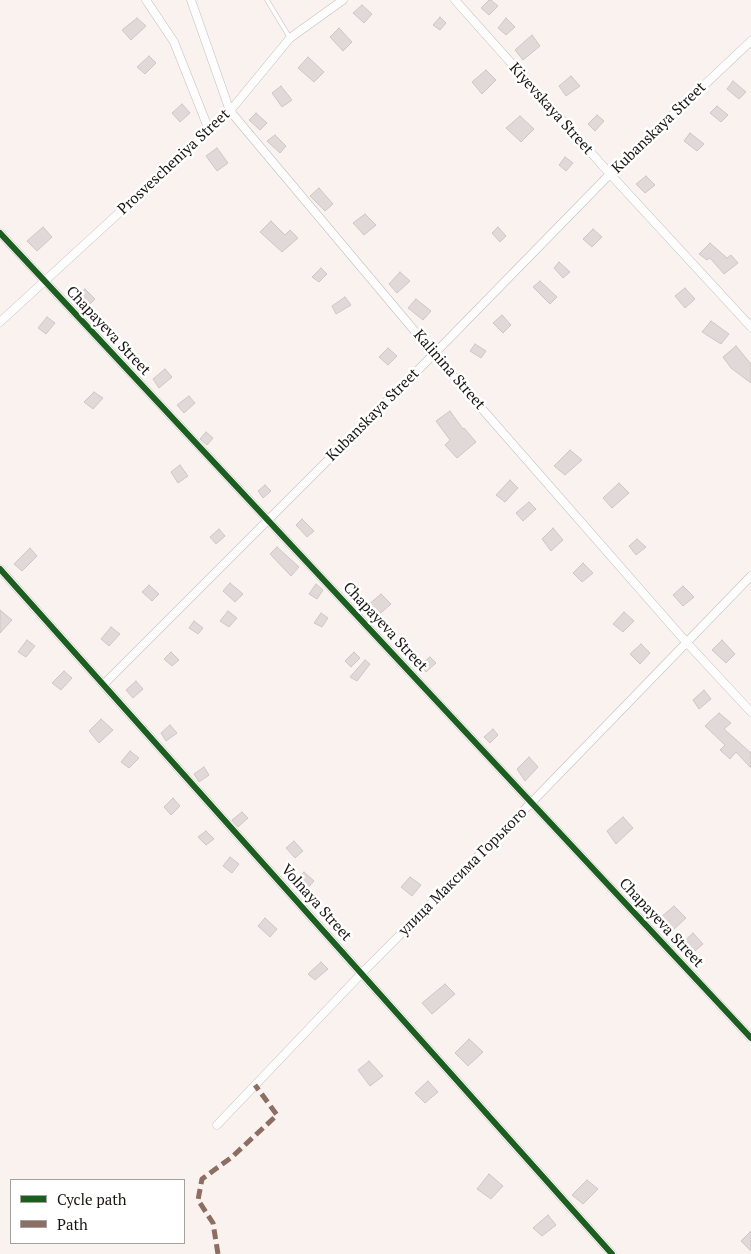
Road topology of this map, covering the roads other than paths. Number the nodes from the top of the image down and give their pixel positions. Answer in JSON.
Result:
{"nodes":[{"id":1,"x":146,"y":0,"type":"edge"},
{"id":2,"x":191,"y":0,"type":"edge"},
{"id":3,"x":267,"y":0,"type":"edge"},
{"id":4,"x":343,"y":0,"type":"edge"},
{"id":5,"x":454,"y":0,"type":"edge"},
{"id":6,"x":290,"y":38,"type":"junction"},
{"id":7,"x":751,"y":41,"type":"edge"},
{"id":8,"x":230,"y":111,"type":"junction"},
{"id":9,"x":209,"y":130,"type":"junction"},
{"id":10,"x":610,"y":174,"type":"junction"},
{"id":11,"x":0,"y":233,"type":"edge"},
{"id":12,"x":45,"y":281,"type":"junction"},
{"id":13,"x":0,"y":322,"type":"edge"},
{"id":14,"x":751,"y":327,"type":"edge"},
{"id":15,"x":434,"y":354,"type":"junction"},
{"id":16,"x":268,"y":520,"type":"junction"},
{"id":17,"x":0,"y":569,"type":"edge"},
{"id":18,"x":751,"y":576,"type":"edge"},
{"id":19,"x":687,"y":642,"type":"junction"},
{"id":20,"x":104,"y":684,"type":"junction"},
{"id":21,"x":751,"y":712,"type":"edge"},
{"id":22,"x":532,"y":802,"type":"junction"},
{"id":23,"x":362,"y":973,"type":"junction"},
{"id":24,"x":751,"y":1038,"type":"edge"},
{"id":25,"x":217,"y":1125,"type":"dead end"},
{"id":26,"x":612,"y":1254,"type":"edge"}],
"edges":[{"from":1,"to":9,"type":"street"},
{"from":2,"to":8,"type":"street","name":"Kalinina Street"},
{"from":3,"to":6,"type":"lane"},
{"from":4,"to":6,"type":"street","name":"Prosvescheniya Street"},
{"from":5,"to":10,"type":"street","name":"Kiyevskaya Street"},
{"from":6,"to":8,"type":"street","name":"Prosvescheniya Street"},
{"from":7,"to":10,"type":"street","name":"Kubanskaya Street"},
{"from":8,"to":9,"type":"street","name":"Prosvescheniya Street"},
{"from":8,"to":15,"type":"street","name":"Kalinina Street"},
{"from":9,"to":12,"type":"street","name":"Prosvescheniya Street"},
{"from":10,"to":14,"type":"street","name":"Kiyevskaya Street"},
{"from":10,"to":15,"type":"street","name":"Kubanskaya Street"},
{"from":11,"to":12,"type":"street","name":"Chapayeva Street"},
{"from":12,"to":13,"type":"street","name":"Prosvescheniya Street"},
{"from":12,"to":16,"type":"street","name":"Chapayeva Street"},
{"from":15,"to":16,"type":"street","name":"Kubanskaya Street"},
{"from":15,"to":19,"type":"street","name":"Kalinina Street"},
{"from":16,"to":20,"type":"street","name":"Kubanskaya Street"},
{"from":16,"to":22,"type":"street","name":"Chapayeva Street"},
{"from":17,"to":20,"type":"street","name":"Volnaya Street"},
{"from":18,"to":19,"type":"street","name":"улица Максима Горького"},
{"from":19,"to":21,"type":"street","name":"Kalinina Street"},
{"from":19,"to":22,"type":"street","name":"улица Максима Горького"},
{"from":20,"to":23,"type":"street","name":"Volnaya Street"},
{"from":22,"to":23,"type":"street","name":"улица Максима Горького"},
{"from":22,"to":24,"type":"street","name":"Chapayeva Street"},
{"from":23,"to":25,"type":"street","name":"улица Максима Горького"},
{"from":23,"to":26,"type":"street","name":"Volnaya Street"}]}
